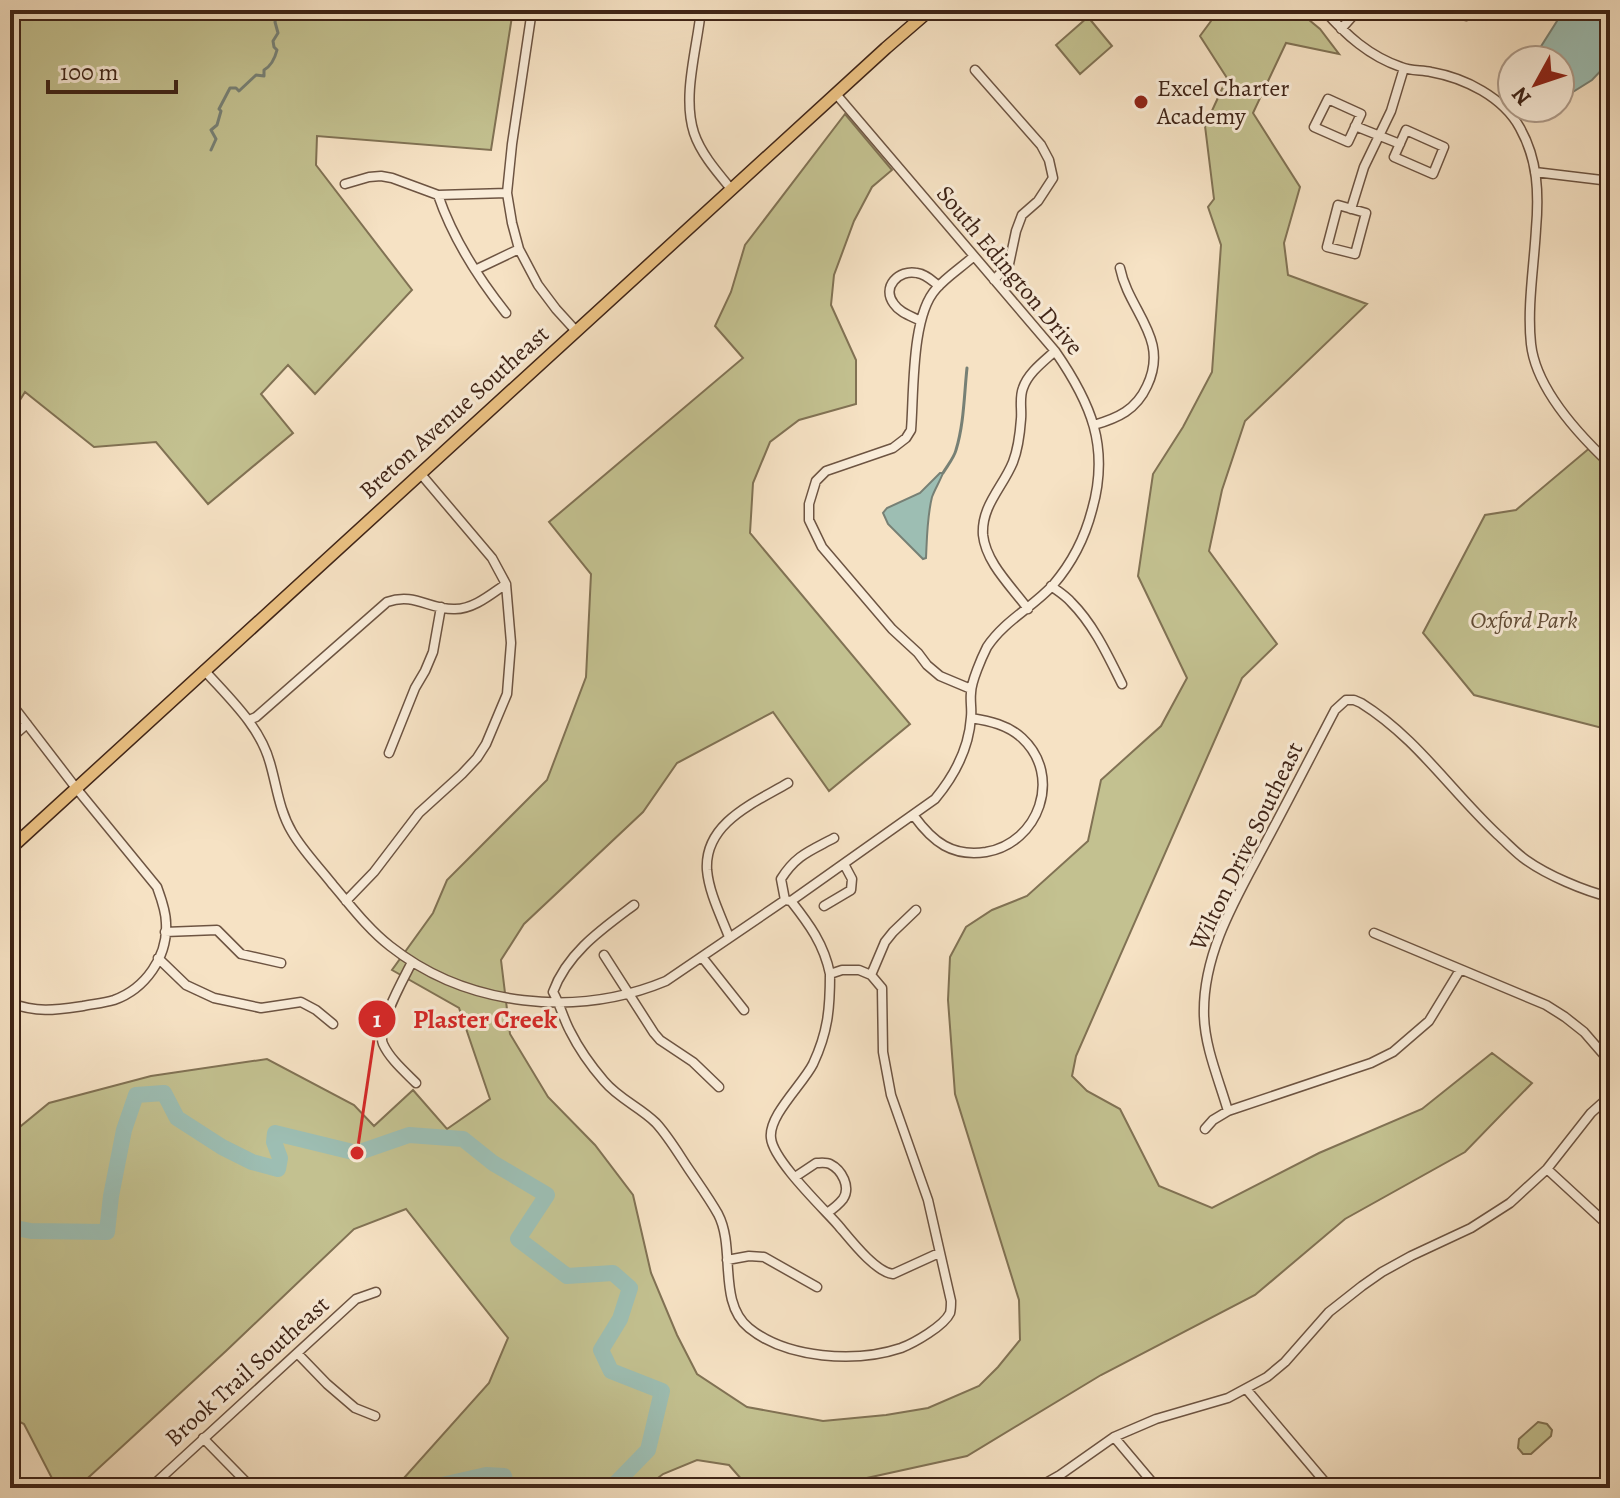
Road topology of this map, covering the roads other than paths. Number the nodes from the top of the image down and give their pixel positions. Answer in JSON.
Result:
{"nodes":[{"id":1,"x":532,"y":10,"type":"edge"},
{"id":2,"x":701,"y":10,"type":"edge"},
{"id":3,"x":930,"y":10,"type":"edge"},
{"id":4,"x":1324,"y":10,"type":"edge"},
{"id":5,"x":1358,"y":10,"type":"edge"},
{"id":6,"x":1451,"y":10,"type":"edge"},
{"id":7,"x":1471,"y":10,"type":"edge"},
{"id":8,"x":1341,"y":29,"type":"junction"},
{"id":9,"x":1404,"y":68,"type":"junction"},
{"id":10,"x":975,"y":70,"type":"dead end"},
{"id":11,"x":836,"y":94,"type":"junction"},
{"id":12,"x":1355,"y":126,"type":"junction"},
{"id":13,"x":1377,"y":136,"type":"junction"},
{"id":14,"x":1400,"y":144,"type":"junction"},
{"id":15,"x":1535,"y":172,"type":"junction"},
{"id":16,"x":1610,"y":181,"type":"edge"},
{"id":17,"x":345,"y":184,"type":"dead end"},
{"id":18,"x":732,"y":190,"type":"junction"},
{"id":19,"x":507,"y":193,"type":"junction"},
{"id":20,"x":438,"y":195,"type":"junction"},
{"id":21,"x":1351,"y":209,"type":"junction"},
{"id":22,"x":519,"y":249,"type":"junction"},
{"id":23,"x":974,"y":256,"type":"junction"},
{"id":24,"x":1120,"y":268,"type":"dead end"},
{"id":25,"x":475,"y":270,"type":"junction"},
{"id":26,"x":994,"y":280,"type":"junction"},
{"id":27,"x":939,"y":286,"type":"junction"},
{"id":28,"x":506,"y":313,"type":"dead end"},
{"id":29,"x":921,"y":321,"type":"junction"},
{"id":30,"x":576,"y":331,"type":"junction"},
{"id":31,"x":1055,"y":351,"type":"junction"},
{"id":32,"x":1094,"y":425,"type":"junction"},
{"id":33,"x":1610,"y":464,"type":"edge"},
{"id":34,"x":420,"y":473,"type":"junction"},
{"id":35,"x":506,"y":584,"type":"junction"},
{"id":36,"x":1051,"y":586,"type":"junction"},
{"id":37,"x":441,"y":607,"type":"junction"},
{"id":38,"x":1028,"y":609,"type":"junction"},
{"id":39,"x":204,"y":670,"type":"junction"},
{"id":40,"x":1122,"y":684,"type":"dead end"},
{"id":41,"x":971,"y":689,"type":"junction"},
{"id":42,"x":10,"y":702,"type":"edge"},
{"id":43,"x":971,"y":718,"type":"junction"},
{"id":44,"x":249,"y":720,"type":"junction"},
{"id":45,"x":27,"y":724,"type":"junction"},
{"id":46,"x":10,"y":739,"type":"edge"},
{"id":47,"x":389,"y":753,"type":"dead end"},
{"id":48,"x":788,"y":783,"type":"dead end"},
{"id":49,"x":76,"y":788,"type":"junction"},
{"id":50,"x":914,"y":816,"type":"junction"},
{"id":51,"x":834,"y":838,"type":"dead end"},
{"id":52,"x":10,"y":849,"type":"edge"},
{"id":53,"x":844,"y":864,"type":"junction"},
{"id":54,"x":1610,"y":897,"type":"edge"},
{"id":55,"x":346,"y":901,"type":"junction"},
{"id":56,"x":788,"y":901,"type":"junction"},
{"id":57,"x":634,"y":905,"type":"dead end"},
{"id":58,"x":824,"y":906,"type":"dead end"},
{"id":59,"x":916,"y":910,"type":"dead end"},
{"id":60,"x":165,"y":932,"type":"junction"},
{"id":61,"x":1374,"y":933,"type":"dead end"},
{"id":62,"x":729,"y":937,"type":"junction"},
{"id":63,"x":604,"y":955,"type":"dead end"},
{"id":64,"x":702,"y":957,"type":"junction"},
{"id":65,"x":158,"y":958,"type":"junction"},
{"id":66,"x":412,"y":962,"type":"junction"},
{"id":67,"x":281,"y":963,"type":"dead end"},
{"id":68,"x":1460,"y":970,"type":"junction"},
{"id":69,"x":830,"y":974,"type":"junction"},
{"id":70,"x":871,"y":975,"type":"junction"},
{"id":71,"x":629,"y":993,"type":"junction"},
{"id":72,"x":559,"y":1002,"type":"junction"},
{"id":73,"x":10,"y":1003,"type":"edge"},
{"id":74,"x":744,"y":1010,"type":"dead end"},
{"id":75,"x":333,"y":1024,"type":"dead end"},
{"id":76,"x":1610,"y":1062,"type":"edge"},
{"id":77,"x":416,"y":1083,"type":"dead end"},
{"id":78,"x":719,"y":1087,"type":"dead end"},
{"id":79,"x":1610,"y":1096,"type":"edge"},
{"id":80,"x":1228,"y":1111,"type":"junction"},
{"id":81,"x":1205,"y":1129,"type":"dead end"},
{"id":82,"x":1547,"y":1169,"type":"junction"},
{"id":83,"x":795,"y":1177,"type":"junction"},
{"id":84,"x":827,"y":1213,"type":"junction"},
{"id":85,"x":1610,"y":1227,"type":"edge"},
{"id":86,"x":939,"y":1253,"type":"junction"},
{"id":87,"x":727,"y":1260,"type":"junction"},
{"id":88,"x":817,"y":1287,"type":"dead end"},
{"id":89,"x":376,"y":1292,"type":"dead end"},
{"id":90,"x":298,"y":1354,"type":"junction"},
{"id":91,"x":1247,"y":1390,"type":"junction"},
{"id":92,"x":375,"y":1416,"type":"dead end"},
{"id":93,"x":1114,"y":1437,"type":"junction"},
{"id":94,"x":203,"y":1438,"type":"junction"},
{"id":95,"x":150,"y":1488,"type":"edge"},
{"id":96,"x":252,"y":1488,"type":"edge"},
{"id":97,"x":1037,"y":1488,"type":"edge"},
{"id":98,"x":1157,"y":1488,"type":"edge"},
{"id":99,"x":1330,"y":1488,"type":"edge"}],
"edges":[{"from":1,"to":19,"type":"street"},
{"from":2,"to":18,"type":"street"},
{"from":3,"to":11,"type":"main road","name":"Breton Avenue Southeast"},
{"from":4,"to":8,"type":"street"},
{"from":5,"to":8,"type":"street"},
{"from":6,"to":7,"type":"street"},
{"from":8,"to":9,"type":"street"},
{"from":9,"to":13,"type":"street"},
{"from":9,"to":15,"type":"street"},
{"from":10,"to":26,"type":"street"},
{"from":11,"to":18,"type":"main road","name":"Breton Avenue Southeast"},
{"from":11,"to":23,"type":"street","name":"South Edington Drive"},
{"from":12,"to":12,"type":"street"},
{"from":12,"to":13,"type":"street"},
{"from":13,"to":14,"type":"street"},
{"from":13,"to":21,"type":"street"},
{"from":14,"to":14,"type":"street"},
{"from":15,"to":16,"type":"street"},
{"from":15,"to":33,"type":"street"},
{"from":17,"to":20,"type":"street"},
{"from":18,"to":30,"type":"main road","name":"Breton Avenue Southeast"},
{"from":19,"to":20,"type":"street"},
{"from":19,"to":22,"type":"street"},
{"from":20,"to":25,"type":"street"},
{"from":21,"to":21,"type":"street"},
{"from":22,"to":25,"type":"street"},
{"from":22,"to":30,"type":"street"},
{"from":23,"to":26,"type":"street","name":"South Edington Drive"},
{"from":23,"to":27,"type":"street"},
{"from":24,"to":32,"type":"street"},
{"from":25,"to":28,"type":"street"},
{"from":26,"to":31,"type":"street","name":"South Edington Drive"},
{"from":27,"to":29,"type":"street"},
{"from":27,"to":29,"type":"street"},
{"from":29,"to":41,"type":"street"},
{"from":30,"to":34,"type":"main road","name":"Breton Avenue Southeast"},
{"from":31,"to":32,"type":"street","name":"South Edington Drive"},
{"from":31,"to":38,"type":"street"},
{"from":32,"to":36,"type":"street","name":"South Edington Drive"},
{"from":34,"to":35,"type":"street"},
{"from":34,"to":39,"type":"main road","name":"Breton Avenue Southeast"},
{"from":35,"to":37,"type":"street"},
{"from":35,"to":55,"type":"street"},
{"from":36,"to":38,"type":"street","name":"South Edington Drive"},
{"from":36,"to":40,"type":"street"},
{"from":37,"to":44,"type":"street"},
{"from":37,"to":47,"type":"street"},
{"from":38,"to":41,"type":"street","name":"South Edington Drive"},
{"from":39,"to":44,"type":"street","name":"South Edington Drive"},
{"from":39,"to":49,"type":"main road","name":"Breton Avenue Southeast"},
{"from":41,"to":43,"type":"street","name":"South Edington Drive"},
{"from":42,"to":45,"type":"street"},
{"from":43,"to":50,"type":"street","name":"South Edington Drive"},
{"from":43,"to":50,"type":"street"},
{"from":44,"to":55,"type":"street","name":"South Edington Drive"},
{"from":45,"to":46,"type":"street"},
{"from":45,"to":49,"type":"street"},
{"from":48,"to":62,"type":"street"},
{"from":49,"to":52,"type":"main road","name":"Breton Avenue Southeast"},
{"from":49,"to":60,"type":"street"},
{"from":50,"to":53,"type":"street","name":"South Edington Drive"},
{"from":51,"to":56,"type":"street"},
{"from":53,"to":56,"type":"street","name":"South Edington Drive"},
{"from":53,"to":58,"type":"street"},
{"from":54,"to":80,"type":"street","name":"Wilton Drive Southeast"},
{"from":55,"to":66,"type":"street","name":"South Edington Drive"},
{"from":56,"to":62,"type":"street","name":"South Edington Drive"},
{"from":56,"to":69,"type":"street"},
{"from":57,"to":72,"type":"street"},
{"from":59,"to":70,"type":"street"},
{"from":60,"to":65,"type":"street"},
{"from":60,"to":67,"type":"street"},
{"from":61,"to":68,"type":"street"},
{"from":62,"to":64,"type":"street","name":"South Edington Drive"},
{"from":63,"to":71,"type":"street"},
{"from":64,"to":71,"type":"street","name":"South Edington Drive"},
{"from":64,"to":74,"type":"street"},
{"from":65,"to":73,"type":"street"},
{"from":65,"to":75,"type":"street"},
{"from":66,"to":72,"type":"street","name":"South Edington Drive"},
{"from":66,"to":77,"type":"street"},
{"from":68,"to":76,"type":"street"},
{"from":68,"to":80,"type":"street"},
{"from":69,"to":70,"type":"street"},
{"from":69,"to":83,"type":"street"},
{"from":70,"to":86,"type":"street"},
{"from":71,"to":72,"type":"street","name":"South Edington Drive"},
{"from":71,"to":78,"type":"street"},
{"from":72,"to":87,"type":"street"},
{"from":79,"to":82,"type":"street"},
{"from":80,"to":81,"type":"street"},
{"from":82,"to":85,"type":"street"},
{"from":82,"to":91,"type":"street"},
{"from":83,"to":84,"type":"street"},
{"from":83,"to":84,"type":"street"},
{"from":84,"to":86,"type":"street"},
{"from":86,"to":87,"type":"street"},
{"from":87,"to":88,"type":"street"},
{"from":89,"to":90,"type":"street","name":"Brook Trail Southeast"},
{"from":90,"to":92,"type":"street"},
{"from":90,"to":94,"type":"street","name":"Brook Trail Southeast"},
{"from":91,"to":93,"type":"street"},
{"from":91,"to":99,"type":"street"},
{"from":93,"to":97,"type":"street"},
{"from":93,"to":98,"type":"street"},
{"from":94,"to":95,"type":"street","name":"Brook Trail Southeast"},
{"from":94,"to":96,"type":"street"}]}
